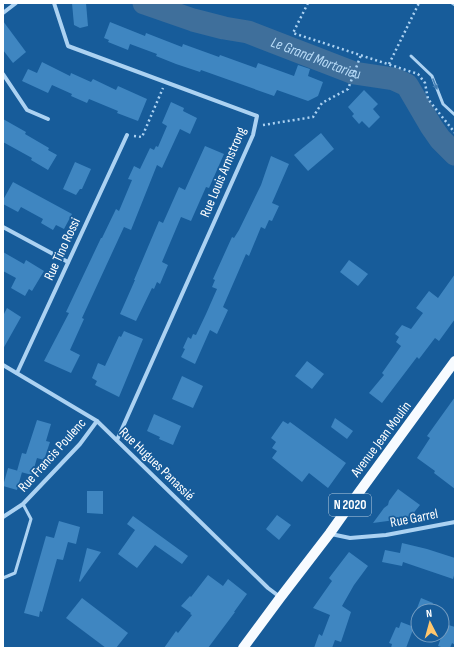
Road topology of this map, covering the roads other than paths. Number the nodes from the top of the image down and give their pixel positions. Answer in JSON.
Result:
{"nodes":[{"id":1,"x":16,"y":3,"type":"edge"},
{"id":2,"x":54,"y":3,"type":"edge"},
{"id":3,"x":452,"y":3,"type":"edge"},
{"id":4,"x":455,"y":4,"type":"edge"},
{"id":5,"x":3,"y":12,"type":"edge"},
{"id":6,"x":411,"y":56,"type":"dead end"},
{"id":7,"x":3,"y":74,"type":"edge"},
{"id":8,"x":455,"y":114,"type":"edge"},
{"id":9,"x":48,"y":119,"type":"dead end"},
{"id":10,"x":127,"y":135,"type":"road end"},
{"id":11,"x":3,"y":227,"type":"edge"},
{"id":12,"x":68,"y":262,"type":"junction"},
{"id":13,"x":455,"y":361,"type":"edge"},
{"id":14,"x":3,"y":365,"type":"edge"},
{"id":15,"x":17,"y":373,"type":"junction"},
{"id":16,"x":97,"y":422,"type":"junction"},
{"id":17,"x":117,"y":440,"type":"junction"},
{"id":18,"x":23,"y":504,"type":"junction"},
{"id":19,"x":3,"y":517,"type":"edge"},
{"id":20,"x":455,"y":522,"type":"edge"},
{"id":21,"x":330,"y":534,"type":"junction"},
{"id":22,"x":3,"y":578,"type":"edge"},
{"id":23,"x":280,"y":598,"type":"junction"},
{"id":24,"x":244,"y":648,"type":"edge"}],
"edges":[{"from":1,"to":5,"type":"street"},
{"from":2,"to":17,"type":"street","name":"Rue Louis Armstrong"},
{"from":3,"to":4,"type":"lane"},
{"from":6,"to":8,"type":"lane","one_way":true},
{"from":7,"to":9,"type":"street"},
{"from":10,"to":12,"type":"street","name":"Rue Tino Rossi"},
{"from":11,"to":12,"type":"street"},
{"from":12,"to":15,"type":"street","name":"Rue Tino Rossi"},
{"from":13,"to":21,"type":"main road","name":"Avenue Jean Moulin","number":"N 2020"},
{"from":14,"to":15,"type":"street","name":"Rue Hugues Panassié"},
{"from":15,"to":16,"type":"street","name":"Rue Hugues Panassié"},
{"from":16,"to":17,"type":"street","name":"Rue Hugues Panassié"},
{"from":16,"to":18,"type":"street","name":"Rue Francis Poulenc"},
{"from":17,"to":23,"type":"street","name":"Rue Hugues Panassié"},
{"from":18,"to":19,"type":"street","name":"Rue Francis Poulenc"},
{"from":18,"to":22,"type":"lane"},
{"from":20,"to":21,"type":"street","name":"Rue Garrel"},
{"from":21,"to":23,"type":"main road","name":"Avenue Jean Moulin","number":"N 2020"},
{"from":23,"to":24,"type":"main road","name":"Avenue Jean Moulin","number":"N 2020"}]}
